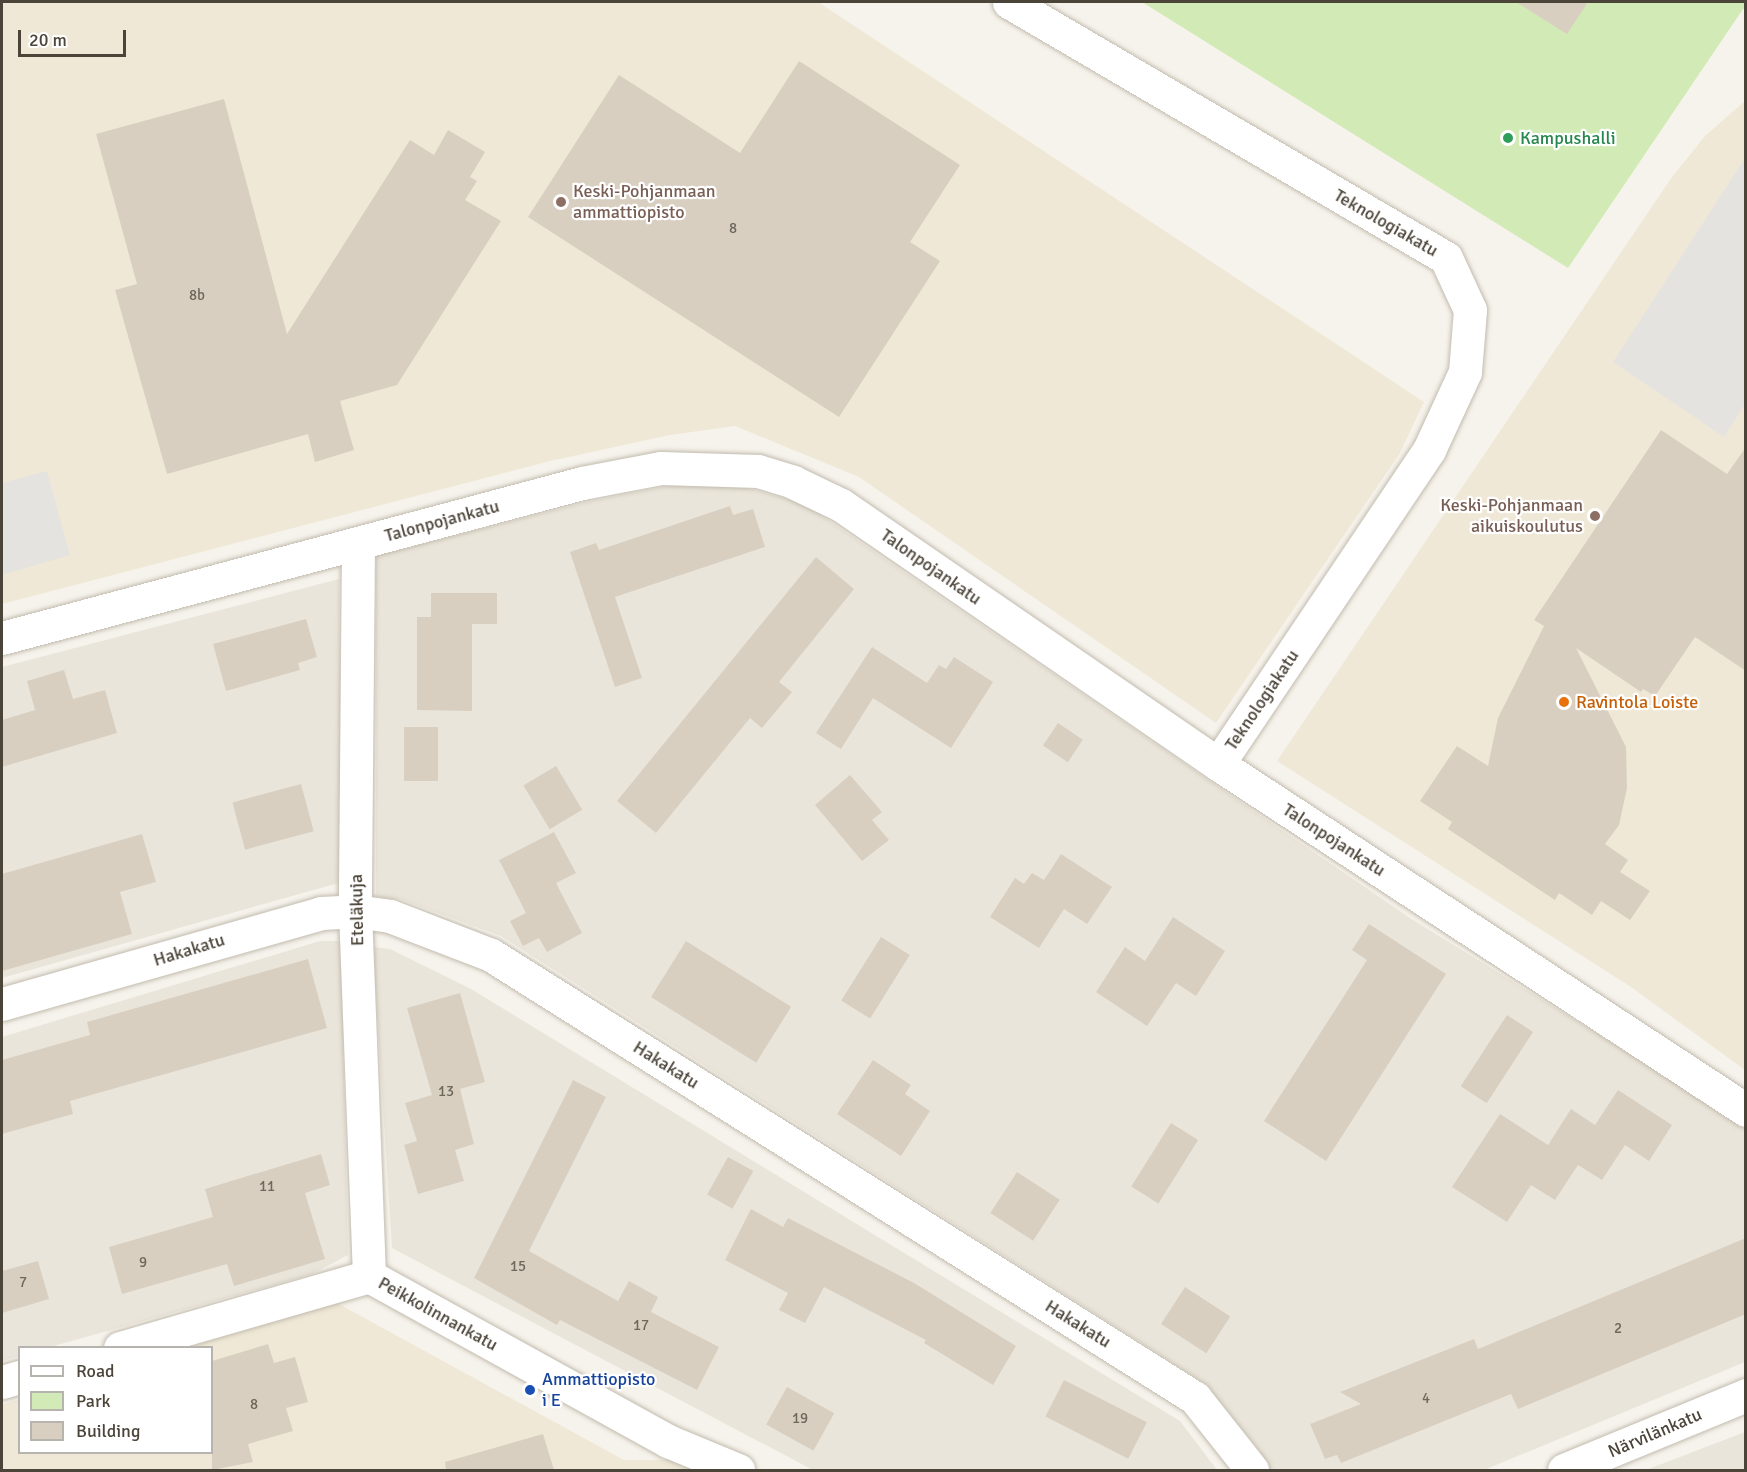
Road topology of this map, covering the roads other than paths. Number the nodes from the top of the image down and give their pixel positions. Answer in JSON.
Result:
{"nodes":[{"id":1,"x":1009,"y":2,"type":"edge"},
{"id":2,"x":358,"y":544,"type":"junction"},
{"id":3,"x":2,"y":639,"type":"edge"},
{"id":4,"x":1218,"y":764,"type":"junction"},
{"id":5,"x":355,"y":911,"type":"junction"},
{"id":6,"x":2,"y":1004,"type":"edge"},
{"id":7,"x":1746,"y":1110,"type":"edge"},
{"id":8,"x":369,"y":1276,"type":"junction"},
{"id":9,"x":124,"y":1346,"type":"edge"},
{"id":10,"x":18,"y":1378,"type":"edge"},
{"id":11,"x":2,"y":1382,"type":"edge"},
{"id":12,"x":1746,"y":1395,"type":"edge"},
{"id":13,"x":738,"y":1470,"type":"edge"},
{"id":14,"x":1252,"y":1470,"type":"edge"},
{"id":15,"x":1564,"y":1470,"type":"edge"}],
"edges":[{"from":1,"to":4,"type":"street","name":"Teknologiakatu"},
{"from":2,"to":3,"type":"street","name":"Talonpojankatu"},
{"from":2,"to":4,"type":"street","name":"Talonpojankatu"},
{"from":2,"to":5,"type":"street","name":"Eteläkuja"},
{"from":4,"to":7,"type":"street","name":"Talonpojankatu"},
{"from":5,"to":6,"type":"street","name":"Hakakatu"},
{"from":5,"to":8,"type":"street","name":"Eteläkuja"},
{"from":5,"to":14,"type":"street","name":"Hakakatu"},
{"from":8,"to":9,"type":"street","name":"Peikkolinnankatu"},
{"from":8,"to":13,"type":"street","name":"Peikkolinnankatu"},
{"from":10,"to":11,"type":"street"},
{"from":12,"to":15,"type":"street","name":"Närvilänkatu"}]}
